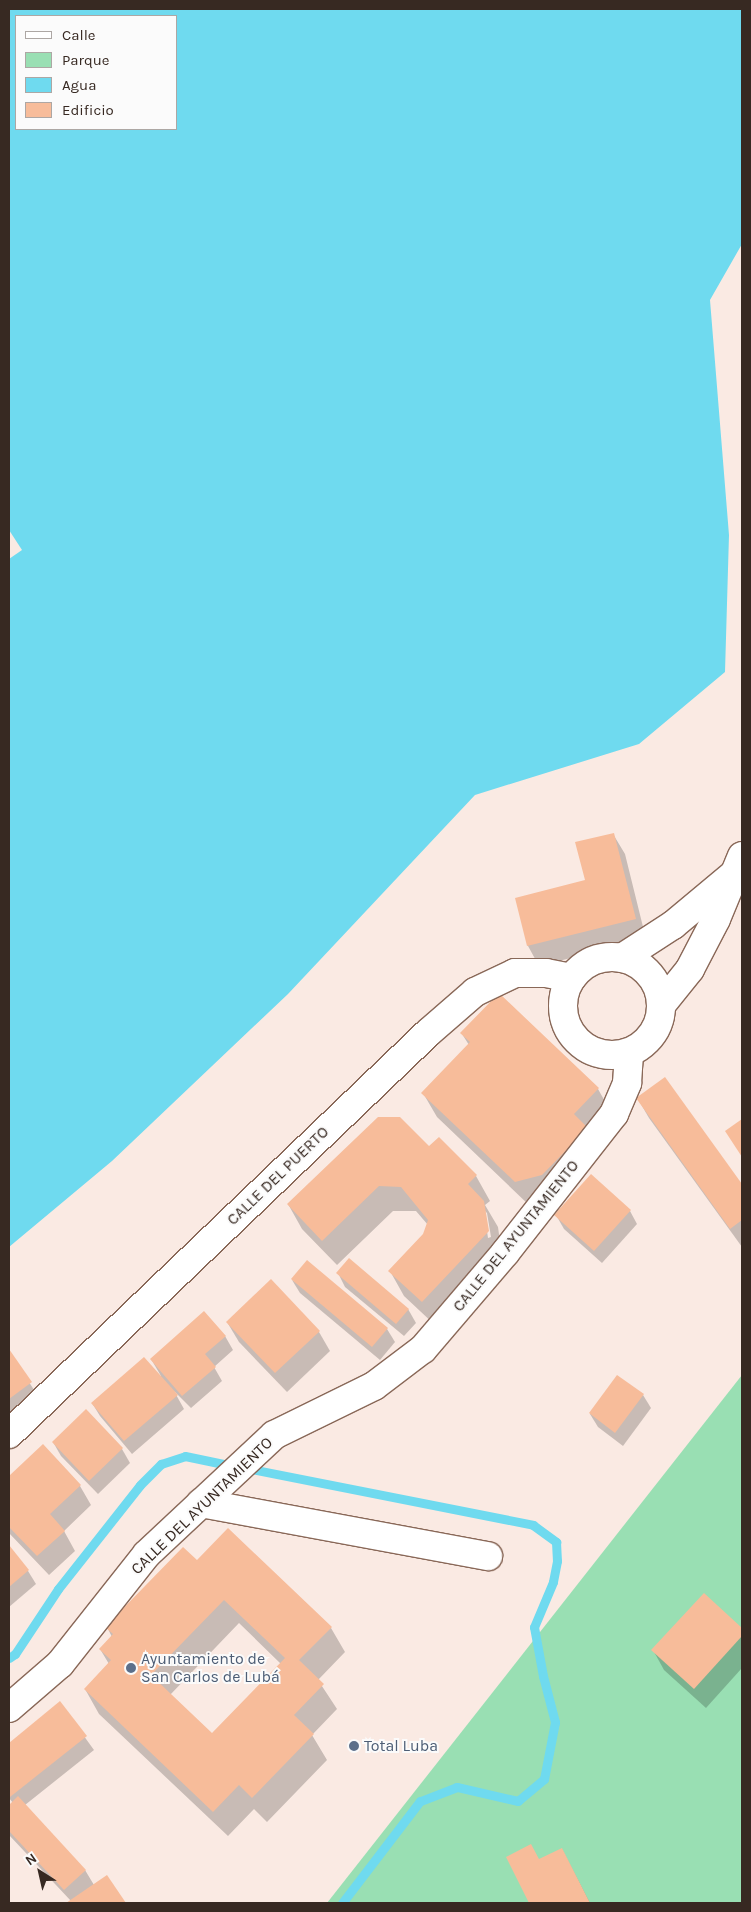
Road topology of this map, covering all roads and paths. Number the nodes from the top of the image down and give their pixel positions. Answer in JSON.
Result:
{"nodes":[{"id":1,"x":739,"y":864,"type":"edge"},
{"id":2,"x":622,"y":958,"type":"junction"},
{"id":3,"x":572,"y":978,"type":"junction"},
{"id":4,"x":662,"y":1004,"type":"junction"},
{"id":5,"x":629,"y":1053,"type":"junction"},
{"id":6,"x":9,"y":1434,"type":"edge"},
{"id":7,"x":209,"y":1495,"type":"junction"},
{"id":8,"x":488,"y":1556,"type":"dead end"},
{"id":9,"x":9,"y":1708,"type":"edge"}],
"edges":[{"from":1,"to":2,"type":"street"},
{"from":1,"to":4,"type":"street"},
{"from":2,"to":3,"type":"street"},
{"from":2,"to":4,"type":"street"},
{"from":3,"to":5,"type":"street"},
{"from":3,"to":6,"type":"street","name":"CALLE DEL PUERTO"},
{"from":4,"to":5,"type":"street"},
{"from":5,"to":7,"type":"street","name":"CALLE DEL AYUNTAMIENTO"},
{"from":7,"to":8,"type":"street"},
{"from":7,"to":9,"type":"street","name":"CALLE DEL AYUNTAMIENTO"}]}
